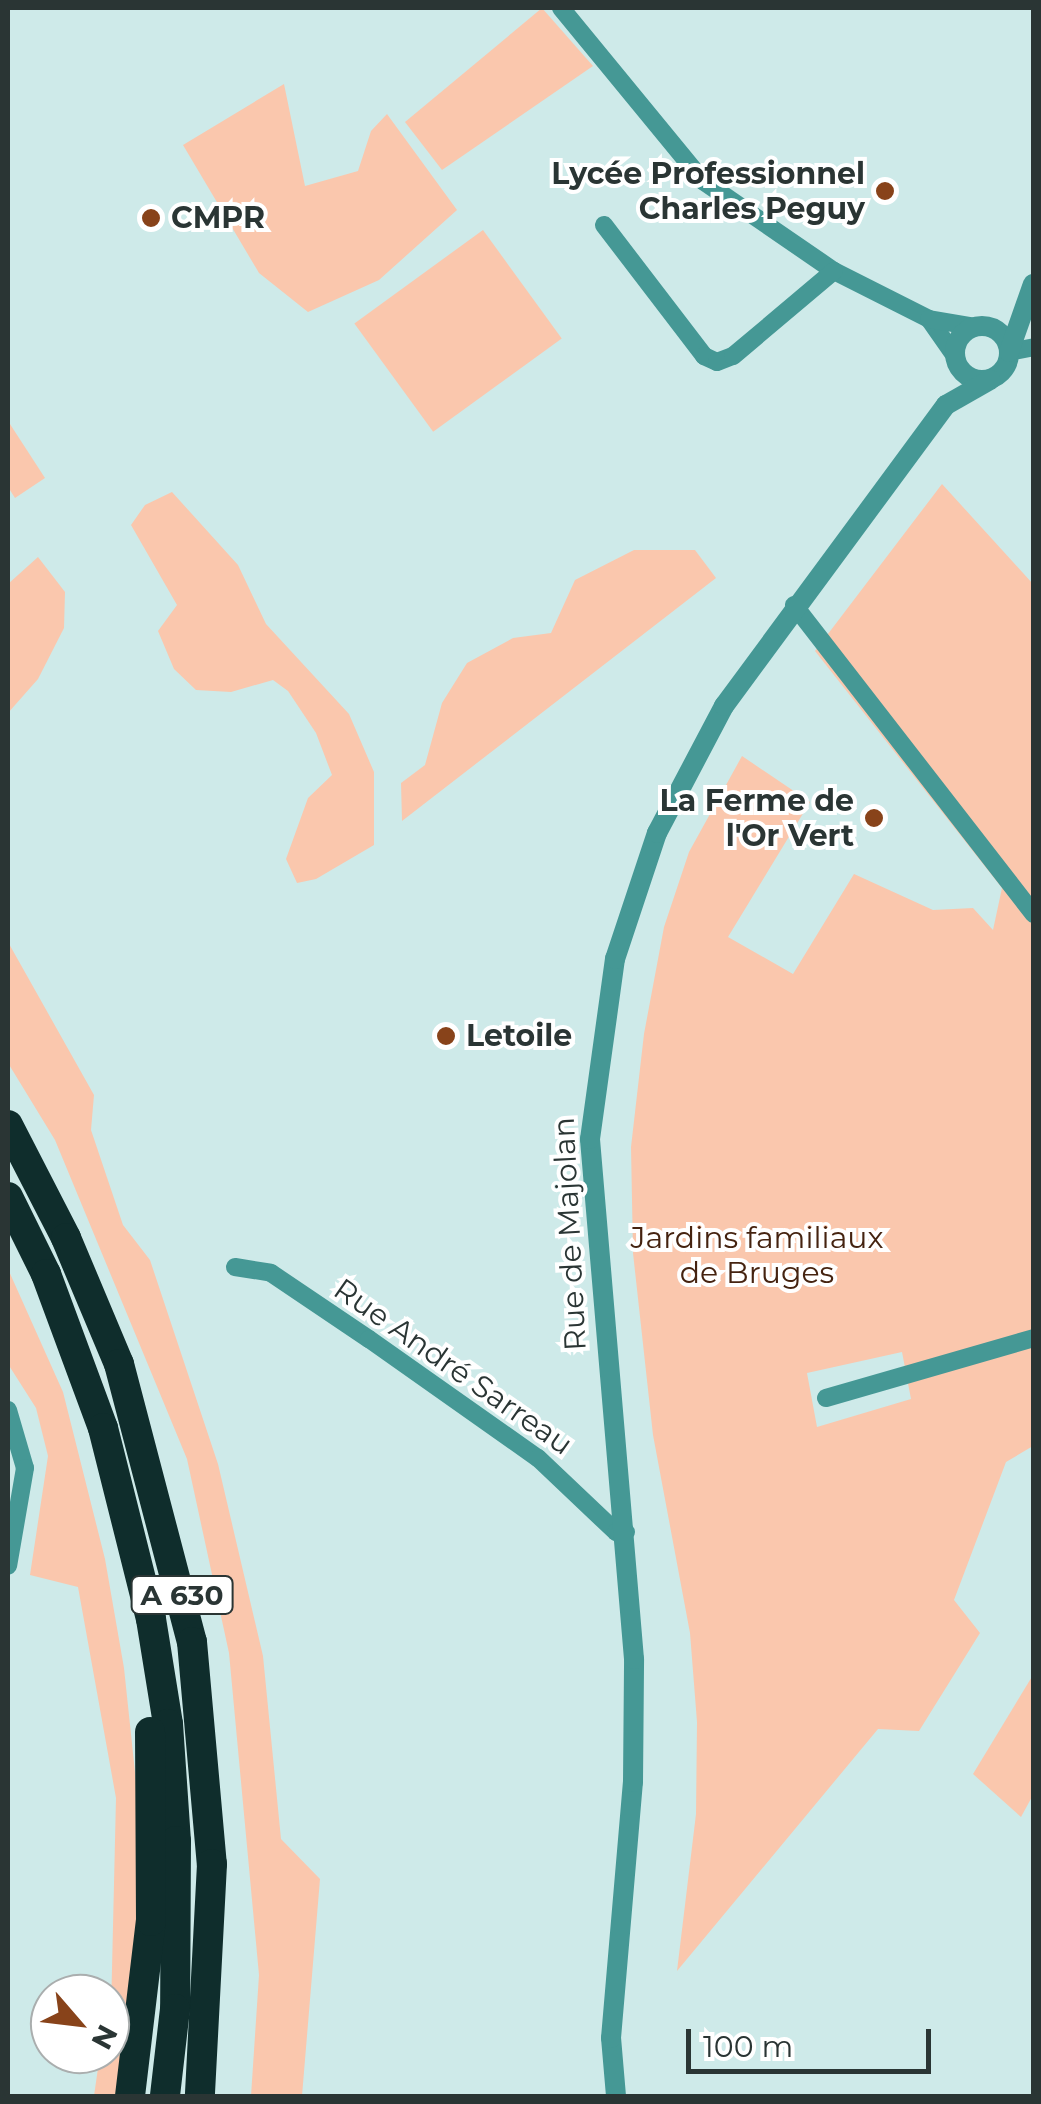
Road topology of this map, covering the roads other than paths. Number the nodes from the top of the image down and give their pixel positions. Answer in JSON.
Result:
{"nodes":[{"id":1,"x":561,"y":8,"type":"edge"},
{"id":2,"x":604,"y":225,"type":"dead end"},
{"id":3,"x":834,"y":271,"type":"junction"},
{"id":4,"x":1033,"y":284,"type":"edge"},
{"id":5,"x":929,"y":319,"type":"junction"},
{"id":6,"x":979,"y":326,"type":"junction"},
{"id":7,"x":1034,"y":347,"type":"edge"},
{"id":8,"x":1009,"y":352,"type":"junction"},
{"id":9,"x":956,"y":359,"type":"junction"},
{"id":10,"x":990,"y":380,"type":"junction"},
{"id":11,"x":946,"y":405,"type":"junction"},
{"id":12,"x":794,"y":605,"type":"junction"},
{"id":13,"x":1034,"y":914,"type":"edge"},
{"id":14,"x":8,"y":1125,"type":"edge"},
{"id":15,"x":8,"y":1197,"type":"edge"},
{"id":16,"x":235,"y":1266,"type":"dead end"},
{"id":17,"x":1034,"y":1338,"type":"edge"},
{"id":18,"x":826,"y":1398,"type":"dead end"},
{"id":19,"x":8,"y":1410,"type":"edge"},
{"id":20,"x":626,"y":1532,"type":"junction"},
{"id":21,"x":138,"y":1559,"type":"junction"},
{"id":22,"x":8,"y":1566,"type":"edge"},
{"id":23,"x":130,"y":2096,"type":"edge"},
{"id":24,"x":165,"y":2096,"type":"edge"},
{"id":25,"x":200,"y":2096,"type":"edge"},
{"id":26,"x":616,"y":2096,"type":"edge"}],
"edges":[{"from":1,"to":3,"type":"street"},
{"from":2,"to":3,"type":"street"},
{"from":3,"to":5,"type":"street"},
{"from":4,"to":6,"type":"street"},
{"from":4,"to":8,"type":"street"},
{"from":5,"to":6,"type":"street"},
{"from":5,"to":9,"type":"street"},
{"from":6,"to":8,"type":"street"},
{"from":6,"to":9,"type":"street"},
{"from":7,"to":8,"type":"street"},
{"from":8,"to":10,"type":"street"},
{"from":9,"to":10,"type":"street"},
{"from":9,"to":11,"type":"street","name":"Rue de Majolan"},
{"from":10,"to":11,"type":"street","name":"Rue de Majolan"},
{"from":11,"to":12,"type":"street","name":"Rue de Majolan"},
{"from":12,"to":13,"type":"street"},
{"from":12,"to":20,"type":"street","name":"Rue de Majolan"},
{"from":14,"to":25,"type":"highway","number":"A 630"},
{"from":15,"to":21,"type":"highway","number":"A 630"},
{"from":16,"to":20,"type":"street","name":"Rue André Sarreau"},
{"from":17,"to":18,"type":"street"},
{"from":19,"to":22,"type":"street"},
{"from":20,"to":26,"type":"street","name":"Rue de Majolan"},
{"from":21,"to":23,"type":"highway"},
{"from":21,"to":24,"type":"highway","number":"A 630"}]}
